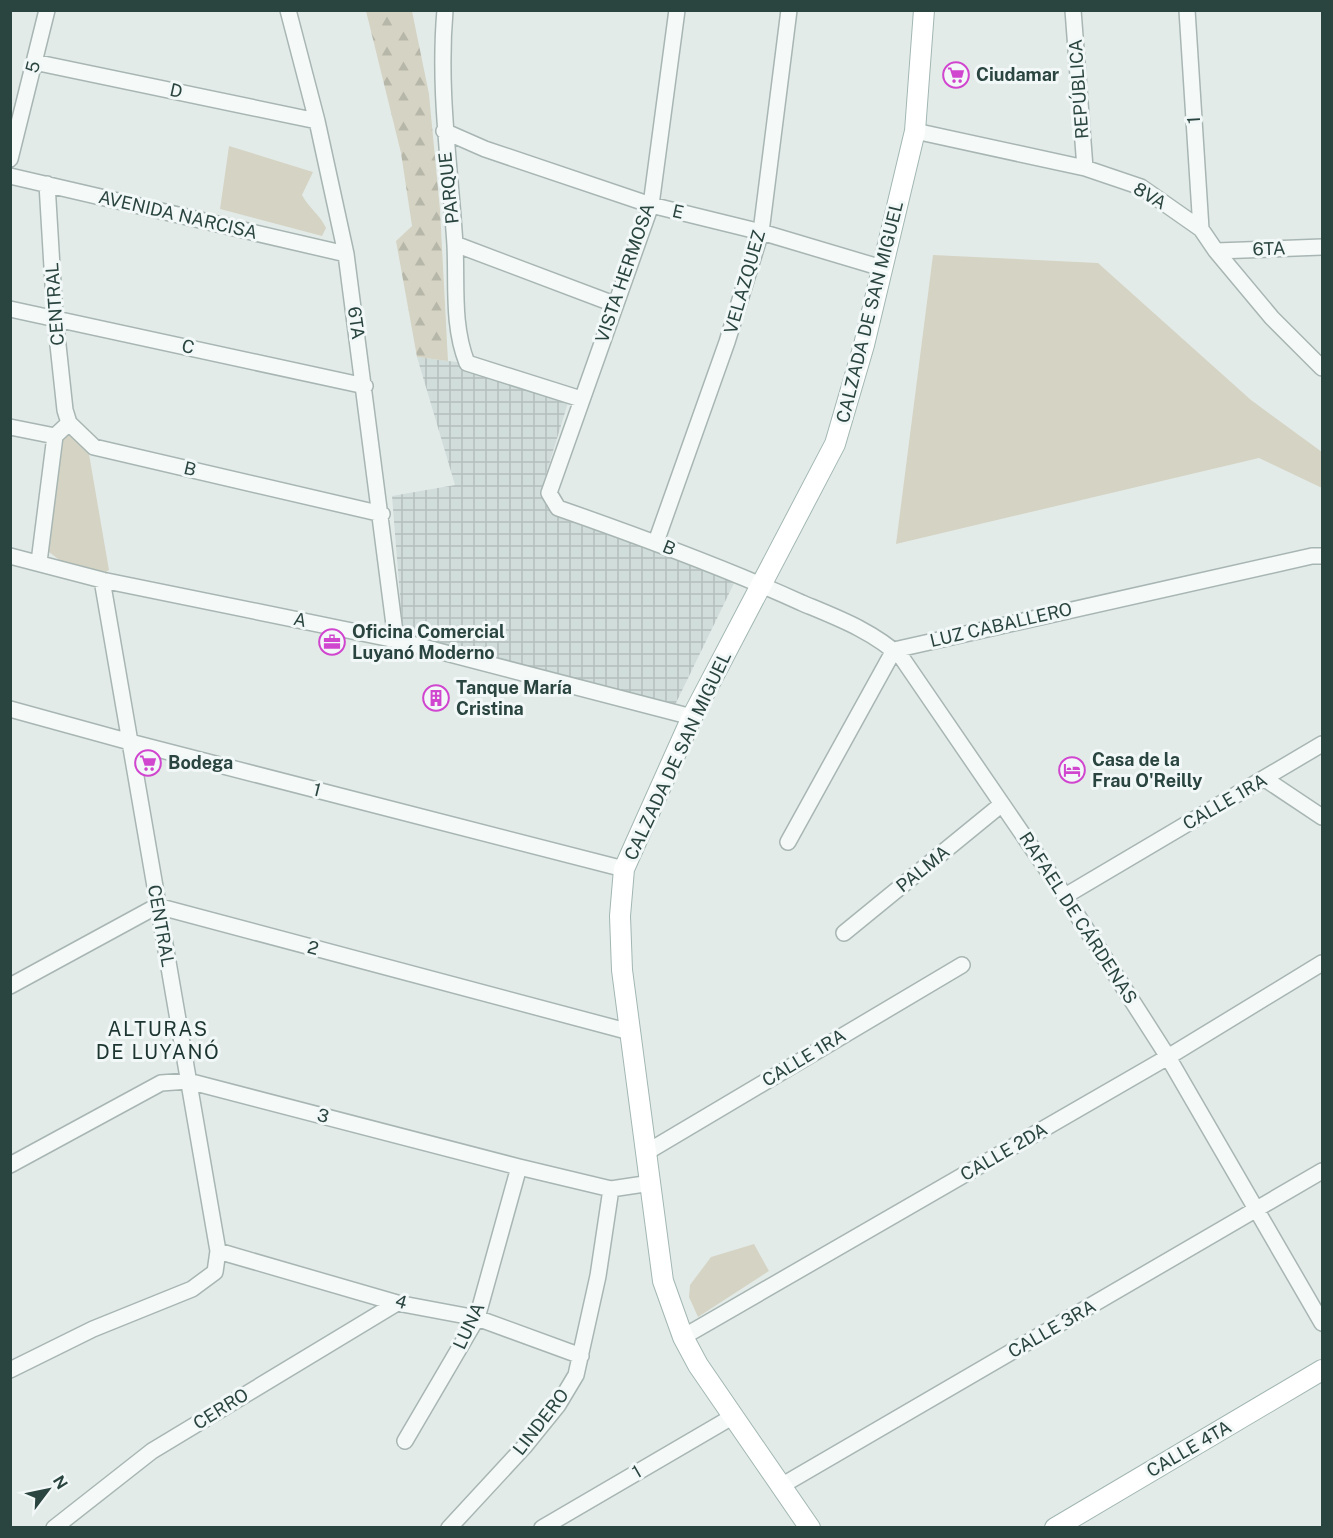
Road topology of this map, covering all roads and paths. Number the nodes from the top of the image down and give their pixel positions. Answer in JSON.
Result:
{"nodes":[{"id":1,"x":47,"y":10,"type":"edge"},
{"id":2,"x":288,"y":10,"type":"edge"},
{"id":3,"x":445,"y":10,"type":"edge"},
{"id":4,"x":677,"y":10,"type":"edge"},
{"id":5,"x":789,"y":10,"type":"edge"},
{"id":6,"x":924,"y":10,"type":"edge"},
{"id":7,"x":1073,"y":10,"type":"edge"},
{"id":8,"x":1186,"y":10,"type":"edge"},
{"id":9,"x":34,"y":62,"type":"junction"},
{"id":10,"x":317,"y":121,"type":"junction"},
{"id":11,"x":444,"y":131,"type":"junction"},
{"id":12,"x":915,"y":131,"type":"junction"},
{"id":13,"x":10,"y":159,"type":"edge"},
{"id":14,"x":1085,"y":168,"type":"junction"},
{"id":15,"x":10,"y":176,"type":"edge"},
{"id":16,"x":47,"y":184,"type":"junction"},
{"id":17,"x":651,"y":205,"type":"junction"},
{"id":18,"x":1201,"y":229,"type":"junction"},
{"id":19,"x":761,"y":232,"type":"junction"},
{"id":20,"x":454,"y":244,"type":"junction"},
{"id":21,"x":1323,"y":247,"type":"edge"},
{"id":22,"x":1216,"y":252,"type":"junction"},
{"id":23,"x":346,"y":254,"type":"junction"},
{"id":24,"x":882,"y":268,"type":"junction"},
{"id":25,"x":614,"y":304,"type":"junction"},
{"id":26,"x":10,"y":309,"type":"edge"},
{"id":27,"x":55,"y":318,"type":"junction"},
{"id":28,"x":1323,"y":368,"type":"edge"},
{"id":29,"x":365,"y":386,"type":"junction"},
{"id":30,"x":581,"y":399,"type":"junction"},
{"id":31,"x":69,"y":423,"type":"junction"},
{"id":32,"x":10,"y":427,"type":"edge"},
{"id":33,"x":55,"y":436,"type":"junction"},
{"id":34,"x":549,"y":492,"type":"joint"},
{"id":35,"x":382,"y":514,"type":"junction"},
{"id":36,"x":656,"y":542,"type":"junction"},
{"id":37,"x":10,"y":556,"type":"edge"},
{"id":38,"x":1323,"y":556,"type":"edge"},
{"id":39,"x":39,"y":562,"type":"junction"},
{"id":40,"x":102,"y":580,"type":"junction"},
{"id":41,"x":762,"y":585,"type":"junction"},
{"id":42,"x":396,"y":640,"type":"junction"},
{"id":43,"x":894,"y":650,"type":"junction"},
{"id":44,"x":10,"y":709,"type":"edge"},
{"id":45,"x":692,"y":717,"type":"junction"},
{"id":46,"x":130,"y":742,"type":"junction"},
{"id":47,"x":1323,"y":744,"type":"edge"},
{"id":48,"x":1265,"y":778,"type":"junction"},
{"id":49,"x":1002,"y":804,"type":"junction"},
{"id":50,"x":1323,"y":818,"type":"edge"},
{"id":51,"x":789,"y":842,"type":"dead end"},
{"id":52,"x":624,"y":869,"type":"junction"},
{"id":53,"x":1065,"y":896,"type":"junction"},
{"id":54,"x":157,"y":906,"type":"junction"},
{"id":55,"x":844,"y":933,"type":"dead end"},
{"id":56,"x":1323,"y":963,"type":"edge"},
{"id":57,"x":962,"y":965,"type":"dead end"},
{"id":58,"x":10,"y":986,"type":"edge"},
{"id":59,"x":630,"y":1032,"type":"junction"},
{"id":60,"x":1168,"y":1057,"type":"junction"},
{"id":61,"x":188,"y":1081,"type":"junction"},
{"id":62,"x":647,"y":1152,"type":"junction"},
{"id":63,"x":10,"y":1165,"type":"edge"},
{"id":64,"x":519,"y":1167,"type":"junction"},
{"id":65,"x":1323,"y":1171,"type":"edge"},
{"id":66,"x":651,"y":1183,"type":"junction"},
{"id":67,"x":611,"y":1189,"type":"junction"},
{"id":68,"x":1256,"y":1210,"type":"junction"},
{"id":69,"x":218,"y":1251,"type":"junction"},
{"id":70,"x":397,"y":1303,"type":"junction"},
{"id":71,"x":477,"y":1317,"type":"junction"},
{"id":72,"x":1323,"y":1323,"type":"edge"},
{"id":73,"x":683,"y":1337,"type":"junction"},
{"id":74,"x":581,"y":1356,"type":"junction"},
{"id":75,"x":10,"y":1370,"type":"edge"},
{"id":76,"x":1323,"y":1370,"type":"edge"},
{"id":77,"x":732,"y":1418,"type":"junction"},
{"id":78,"x":405,"y":1441,"type":"dead end"},
{"id":79,"x":781,"y":1486,"type":"junction"},
{"id":80,"x":54,"y":1527,"type":"edge"},
{"id":81,"x":449,"y":1527,"type":"edge"},
{"id":82,"x":542,"y":1527,"type":"edge"},
{"id":83,"x":808,"y":1527,"type":"edge"},
{"id":84,"x":1054,"y":1527,"type":"edge"}],
"edges":[{"from":1,"to":9,"type":"street","name":"5"},
{"from":2,"to":10,"type":"street","name":"6TA"},
{"from":3,"to":11,"type":"street","name":"PARQUE"},
{"from":4,"to":17,"type":"street","name":"VISTA HERMOSA"},
{"from":5,"to":19,"type":"street","name":"VELAZQUEZ"},
{"from":6,"to":12,"type":"main road","name":"CALZADA DE SAN MIGUEL"},
{"from":7,"to":14,"type":"street","name":"REPÚBLICA"},
{"from":8,"to":18,"type":"street","name":"1"},
{"from":9,"to":10,"type":"street","name":"D"},
{"from":9,"to":13,"type":"street","name":"5"},
{"from":10,"to":23,"type":"street","name":"6TA"},
{"from":11,"to":17,"type":"street","name":"E"},
{"from":11,"to":20,"type":"street","name":"PARQUE"},
{"from":12,"to":14,"type":"street","name":"8VA"},
{"from":12,"to":24,"type":"main road","name":"CALZADA DE SAN MIGUEL"},
{"from":14,"to":18,"type":"street","name":"8VA"},
{"from":15,"to":16,"type":"street","name":"AVENIDA NARCISA"},
{"from":16,"to":23,"type":"street","name":"AVENIDA NARCISA"},
{"from":16,"to":27,"type":"street","name":"CENTRAL"},
{"from":17,"to":19,"type":"street","name":"E"},
{"from":17,"to":25,"type":"street","name":"VISTA HERMOSA"},
{"from":18,"to":22,"type":"street","name":"8VA"},
{"from":19,"to":24,"type":"street","name":"E"},
{"from":19,"to":36,"type":"street","name":"VELAZQUEZ"},
{"from":20,"to":25,"type":"street"},
{"from":20,"to":30,"type":"street","name":"PARQUE"},
{"from":21,"to":22,"type":"street","name":"6TA"},
{"from":22,"to":28,"type":"street","name":"8VA"},
{"from":23,"to":29,"type":"street","name":"6TA"},
{"from":24,"to":41,"type":"main road","name":"CALZADA DE SAN MIGUEL"},
{"from":25,"to":30,"type":"street","name":"VISTA HERMOSA"},
{"from":26,"to":27,"type":"street","name":"C"},
{"from":27,"to":29,"type":"street","name":"C"},
{"from":27,"to":31,"type":"street","name":"CENTRAL"},
{"from":29,"to":35,"type":"street","name":"6TA"},
{"from":30,"to":34,"type":"street","name":"VISTA HERMOSA"},
{"from":31,"to":33,"type":"street"},
{"from":31,"to":35,"type":"street","name":"B"},
{"from":32,"to":33,"type":"street"},
{"from":33,"to":39,"type":"street"},
{"from":34,"to":36,"type":"street","name":"B"},
{"from":35,"to":42,"type":"street","name":"6TA"},
{"from":36,"to":41,"type":"street","name":"B"},
{"from":37,"to":39,"type":"street","name":"A"},
{"from":38,"to":43,"type":"street","name":"LUZ CABALLERO"},
{"from":39,"to":40,"type":"street","name":"A"},
{"from":40,"to":42,"type":"street","name":"A"},
{"from":40,"to":46,"type":"street","name":"CENTRAL"},
{"from":41,"to":43,"type":"street","name":"RAFAEL DE CÁRDENAS"},
{"from":41,"to":45,"type":"main road","name":"CALZADA DE SAN MIGUEL"},
{"from":42,"to":45,"type":"street","name":"A"},
{"from":43,"to":49,"type":"street","name":"RAFAEL DE CÁRDENAS"},
{"from":43,"to":51,"type":"street"},
{"from":44,"to":46,"type":"street","name":"1"},
{"from":45,"to":52,"type":"main road","name":"CALZADA DE SAN MIGUEL"},
{"from":46,"to":52,"type":"street","name":"1"},
{"from":46,"to":54,"type":"street","name":"CENTRAL"},
{"from":47,"to":48,"type":"street","name":"CALLE 1RA"},
{"from":48,"to":50,"type":"street"},
{"from":48,"to":53,"type":"street","name":"CALLE 1RA"},
{"from":49,"to":53,"type":"street","name":"RAFAEL DE CÁRDENAS"},
{"from":49,"to":55,"type":"street","name":"PALMA"},
{"from":52,"to":59,"type":"main road","name":"CALZADA DE SAN MIGUEL"},
{"from":53,"to":60,"type":"street","name":"RAFAEL DE CÁRDENAS"},
{"from":54,"to":58,"type":"street"},
{"from":54,"to":59,"type":"street","name":"2"},
{"from":54,"to":61,"type":"street","name":"CENTRAL"},
{"from":56,"to":60,"type":"street","name":"CALLE 2DA"},
{"from":57,"to":62,"type":"street","name":"CALLE 1RA"},
{"from":59,"to":62,"type":"main road","name":"CALZADA DE SAN MIGUEL"},
{"from":60,"to":68,"type":"street","name":"RAFAEL DE CÁRDENAS"},
{"from":60,"to":73,"type":"street","name":"CALLE 2DA"},
{"from":61,"to":63,"type":"street","name":"3"},
{"from":61,"to":64,"type":"street","name":"3"},
{"from":61,"to":69,"type":"street","name":"CENTRAL"},
{"from":62,"to":66,"type":"main road","name":"CALZADA DE SAN MIGUEL"},
{"from":64,"to":67,"type":"street","name":"3"},
{"from":64,"to":71,"type":"street","name":"LUNA"},
{"from":65,"to":68,"type":"street","name":"CALLE 3RA"},
{"from":66,"to":67,"type":"street","name":"3"},
{"from":66,"to":73,"type":"main road","name":"CALZADA DE SAN MIGUEL"},
{"from":67,"to":74,"type":"street","name":"LINDERO"},
{"from":68,"to":72,"type":"street","name":"RAFAEL DE CÁRDENAS"},
{"from":68,"to":79,"type":"street","name":"CALLE 3RA"},
{"from":69,"to":70,"type":"street","name":"4"},
{"from":69,"to":75,"type":"street","name":"CENTRAL"},
{"from":70,"to":71,"type":"street","name":"4"},
{"from":70,"to":80,"type":"street","name":"CERRO"},
{"from":71,"to":74,"type":"street","name":"4"},
{"from":71,"to":78,"type":"street","name":"LUNA"},
{"from":73,"to":77,"type":"main road","name":"CALZADA DE SAN MIGUEL"},
{"from":74,"to":81,"type":"street","name":"LINDERO"},
{"from":76,"to":84,"type":"main road","name":"CALLE 4TA"},
{"from":77,"to":79,"type":"main road","name":"CALZADA DE SAN MIGUEL"},
{"from":77,"to":82,"type":"street","name":"1"},
{"from":79,"to":83,"type":"main road","name":"CALZADA DE SAN MIGUEL"}]}
